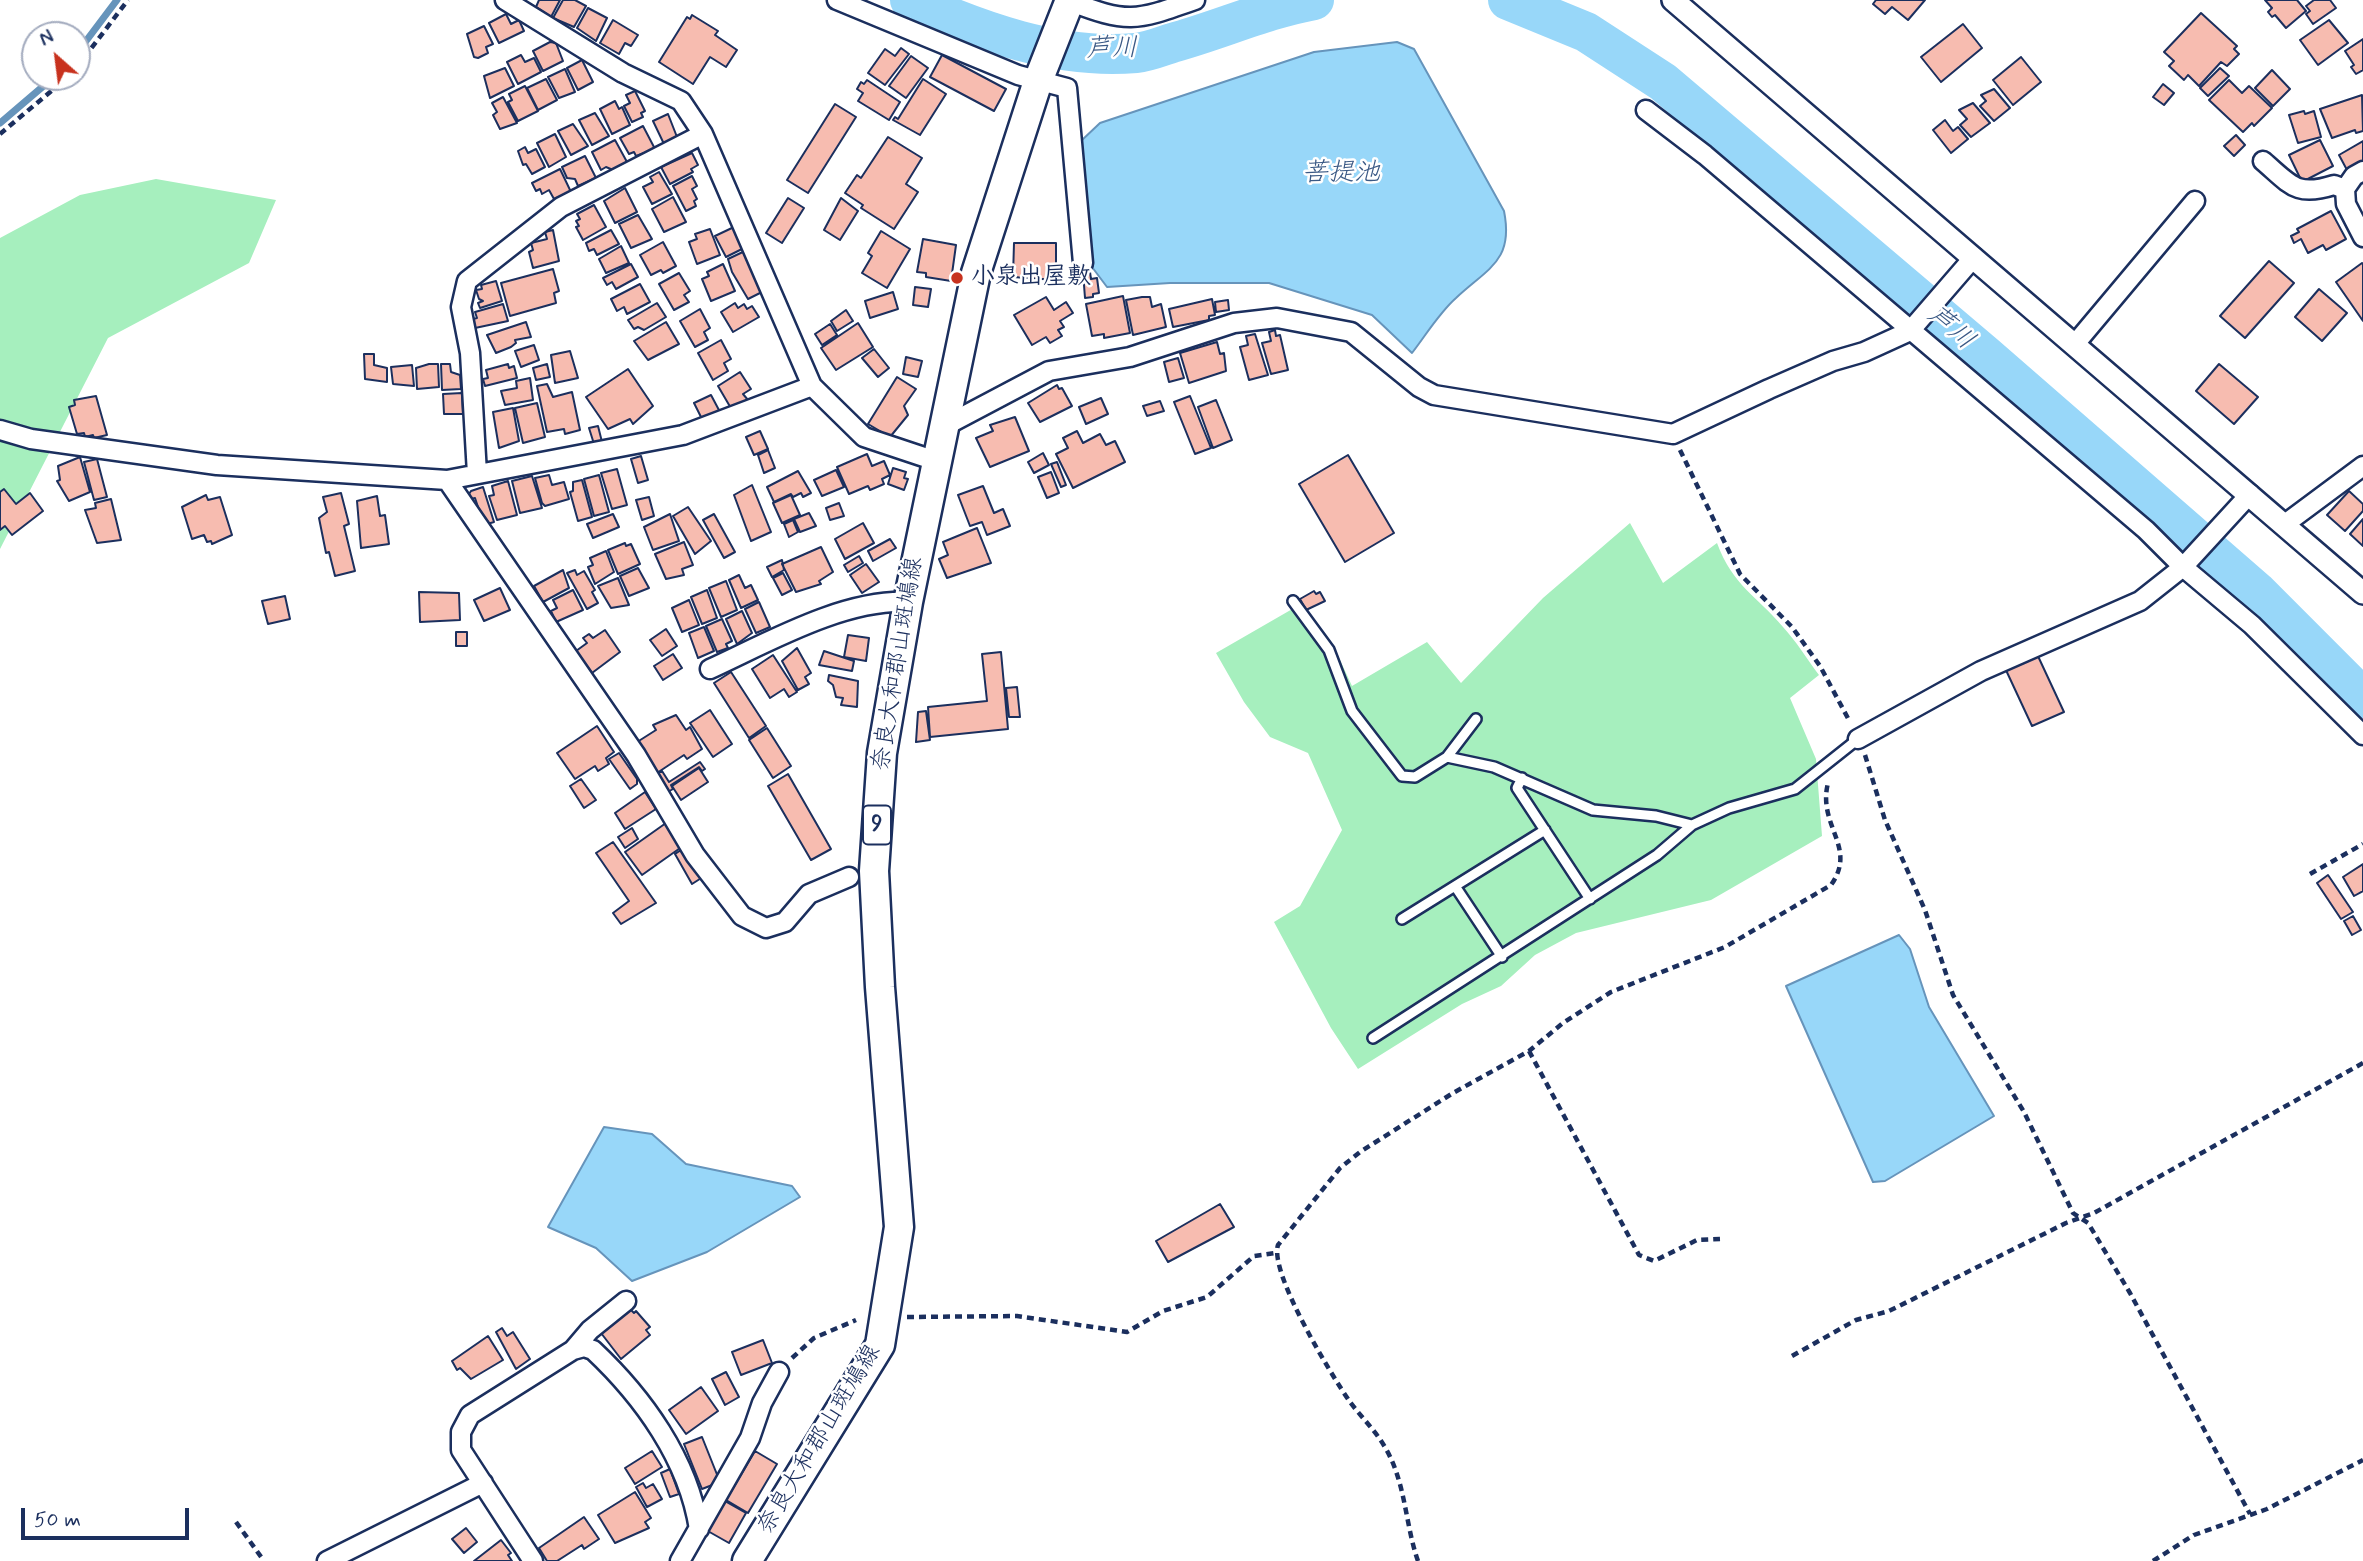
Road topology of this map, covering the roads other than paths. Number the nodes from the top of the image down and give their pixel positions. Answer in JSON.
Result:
{"nodes":[{"id":1,"x":505,"y":0,"type":"edge"},
{"id":2,"x":837,"y":0,"type":"edge"},
{"id":3,"x":1195,"y":0,"type":"edge"},
{"id":4,"x":1673,"y":0,"type":"edge"},
{"id":5,"x":1067,"y":6,"type":"edge"},
{"id":6,"x":1040,"y":75,"type":"junction"},
{"id":7,"x":1646,"y":110,"type":"dead end"},
{"id":8,"x":703,"y":134,"type":"junction"},
{"id":9,"x":2263,"y":161,"type":"dead end"},
{"id":10,"x":2363,"y":172,"type":"edge"},
{"id":11,"x":2345,"y":189,"type":"junction"},
{"id":12,"x":2195,"y":201,"type":"dead end"},
{"id":13,"x":2363,"y":237,"type":"edge"},
{"id":14,"x":1974,"y":257,"type":"junction"},
{"id":15,"x":1083,"y":264,"type":"dead end"},
{"id":16,"x":1910,"y":331,"type":"junction"},
{"id":17,"x":2075,"y":344,"type":"junction"},
{"id":18,"x":812,"y":386,"type":"junction"},
{"id":19,"x":943,"y":427,"type":"junction"},
{"id":20,"x":0,"y":430,"type":"edge"},
{"id":21,"x":936,"y":461,"type":"junction"},
{"id":22,"x":2363,"y":466,"type":"edge"},
{"id":23,"x":477,"y":474,"type":"junction"},
{"id":24,"x":447,"y":480,"type":"junction"},
{"id":25,"x":2250,"y":494,"type":"junction"},
{"id":26,"x":2285,"y":524,"type":"junction"},
{"id":27,"x":2183,"y":567,"type":"junction"},
{"id":28,"x":2363,"y":593,"type":"edge"},
{"id":29,"x":1293,"y":601,"type":"dead end"},
{"id":30,"x":908,"y":602,"type":"junction"},
{"id":31,"x":710,"y":669,"type":"dead end"},
{"id":32,"x":1476,"y":719,"type":"dead end"},
{"id":33,"x":2363,"y":735,"type":"edge"},
{"id":34,"x":1858,"y":739,"type":"joint"},
{"id":35,"x":1447,"y":757,"type":"junction"},
{"id":36,"x":1522,"y":778,"type":"junction"},
{"id":37,"x":1692,"y":825,"type":"junction"},
{"id":38,"x":1545,"y":830,"type":"junction"},
{"id":39,"x":849,"y":877,"type":"dead end"},
{"id":40,"x":1455,"y":886,"type":"junction"},
{"id":41,"x":1590,"y":899,"type":"junction"},
{"id":42,"x":1402,"y":919,"type":"dead end"},
{"id":43,"x":1502,"y":957,"type":"junction"},
{"id":44,"x":1373,"y":1038,"type":"dead end"},
{"id":45,"x":626,"y":1301,"type":"dead end"},
{"id":46,"x":573,"y":1350,"type":"junction"},
{"id":47,"x":779,"y":1372,"type":"road end"},
{"id":48,"x":483,"y":1483,"type":"junction"},
{"id":49,"x":699,"y":1529,"type":"junction"},
{"id":50,"x":327,"y":1561,"type":"edge"},
{"id":51,"x":533,"y":1561,"type":"edge"},
{"id":52,"x":680,"y":1561,"type":"edge"},
{"id":53,"x":747,"y":1561,"type":"edge"}],
"edges":[{"from":1,"to":8,"type":"street"},
{"from":2,"to":6,"type":"street"},
{"from":3,"to":5,"type":"street"},
{"from":4,"to":14,"type":"street"},
{"from":5,"to":6,"type":"main road","name":"奈良大和郡山斑鳩線","number":"9"},
{"from":6,"to":15,"type":"street"},
{"from":6,"to":19,"type":"main road","name":"奈良大和郡山斑鳩線","number":"9"},
{"from":7,"to":16,"type":"street"},
{"from":8,"to":18,"type":"street"},
{"from":8,"to":23,"type":"street"},
{"from":9,"to":11,"type":"street"},
{"from":10,"to":11,"type":"street"},
{"from":11,"to":13,"type":"street"},
{"from":12,"to":17,"type":"street"},
{"from":14,"to":16,"type":"street"},
{"from":14,"to":17,"type":"street"},
{"from":16,"to":19,"type":"street"},
{"from":16,"to":27,"type":"street"},
{"from":17,"to":25,"type":"street"},
{"from":18,"to":21,"type":"street"},
{"from":18,"to":23,"type":"street"},
{"from":19,"to":21,"type":"main road","name":"奈良大和郡山斑鳩線","number":"9"},
{"from":20,"to":24,"type":"street"},
{"from":21,"to":30,"type":"main road","name":"奈良大和郡山斑鳩線","number":"9"},
{"from":22,"to":26,"type":"street"},
{"from":23,"to":24,"type":"street"},
{"from":24,"to":39,"type":"street"},
{"from":25,"to":26,"type":"street"},
{"from":25,"to":27,"type":"street"},
{"from":26,"to":28,"type":"street"},
{"from":27,"to":33,"type":"street"},
{"from":27,"to":34,"type":"street"},
{"from":29,"to":35,"type":"lane"},
{"from":30,"to":31,"type":"street"},
{"from":30,"to":53,"type":"main road","name":"奈良大和郡山斑鳩線","number":"9"},
{"from":32,"to":35,"type":"lane"},
{"from":34,"to":37,"type":"lane"},
{"from":35,"to":36,"type":"lane"},
{"from":36,"to":37,"type":"lane"},
{"from":36,"to":38,"type":"lane"},
{"from":37,"to":41,"type":"lane"},
{"from":38,"to":40,"type":"lane"},
{"from":38,"to":41,"type":"lane"},
{"from":40,"to":42,"type":"lane"},
{"from":40,"to":43,"type":"lane"},
{"from":41,"to":43,"type":"lane"},
{"from":43,"to":44,"type":"lane"},
{"from":45,"to":46,"type":"street"},
{"from":46,"to":48,"type":"street"},
{"from":46,"to":49,"type":"street"},
{"from":47,"to":49,"type":"street"},
{"from":48,"to":50,"type":"street"},
{"from":48,"to":51,"type":"street"},
{"from":49,"to":52,"type":"street"}]}
